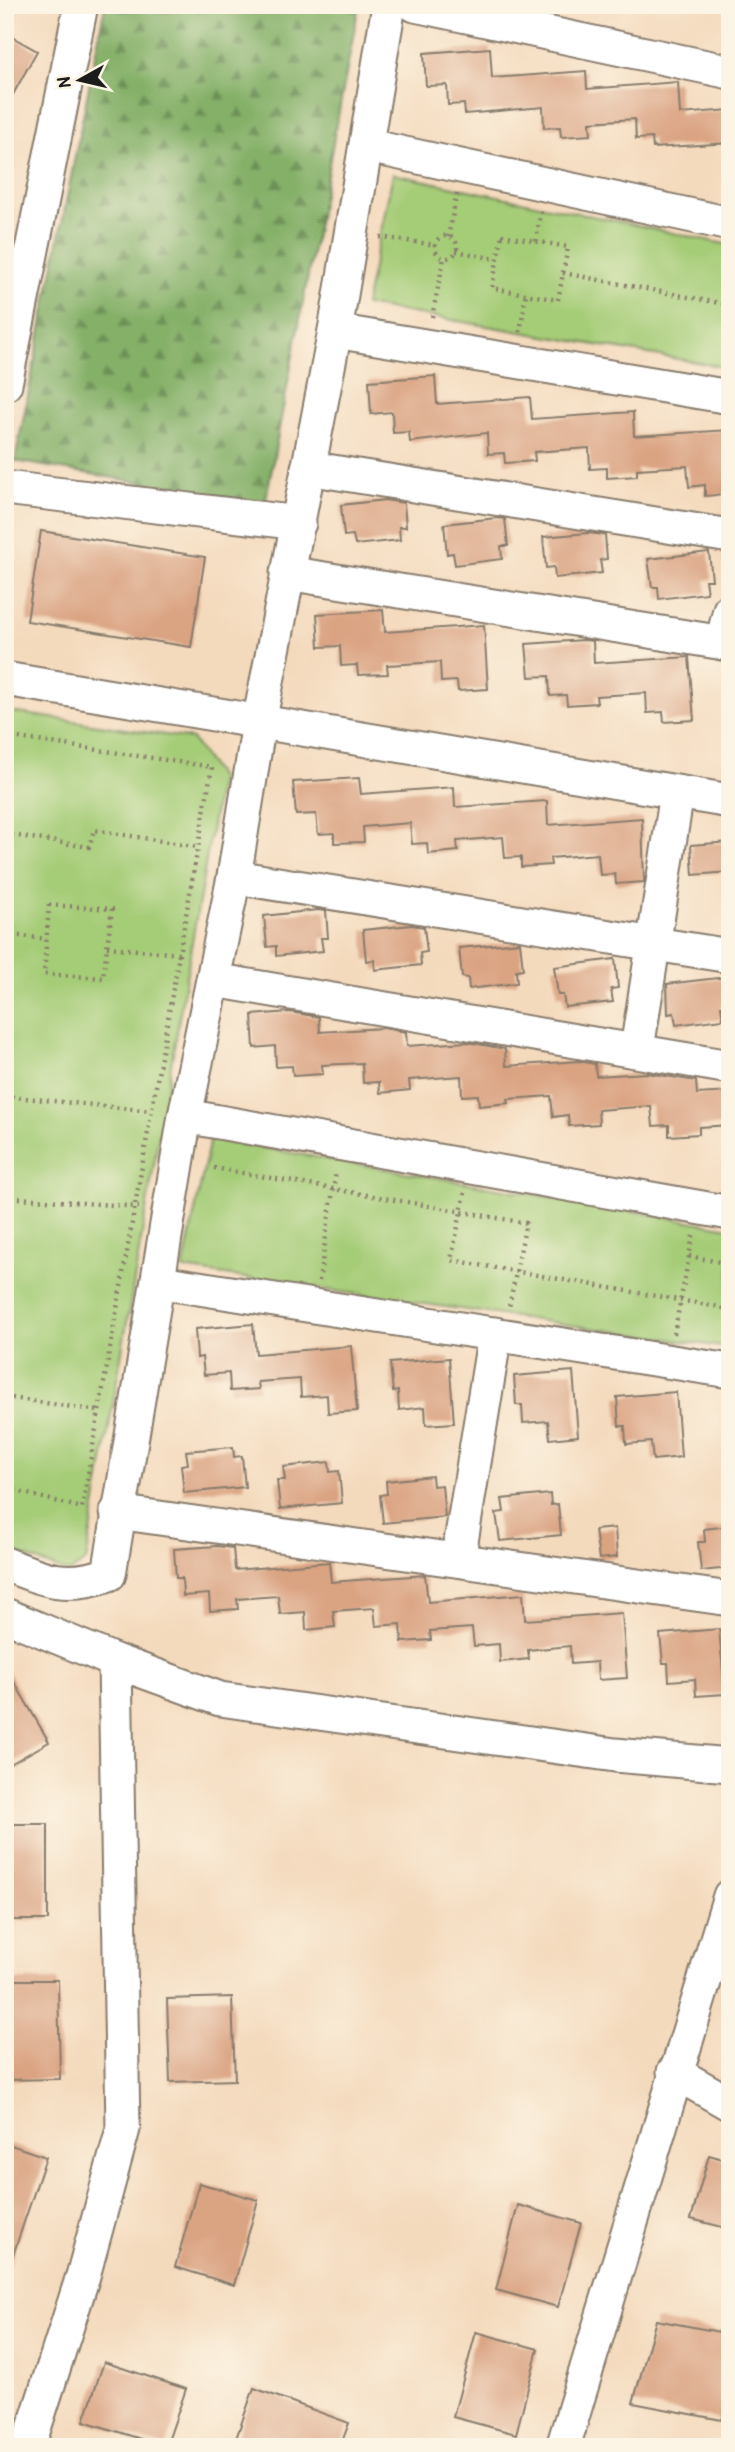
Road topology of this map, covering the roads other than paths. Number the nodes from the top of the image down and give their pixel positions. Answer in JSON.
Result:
{"nodes":[{"id":1,"x":81,"y":5,"type":"edge"},
{"id":2,"x":390,"y":5,"type":"edge"},
{"id":3,"x":415,"y":5,"type":"edge"},
{"id":4,"x":730,"y":72,"type":"edge"},
{"id":5,"x":368,"y":146,"type":"junction"},
{"id":6,"x":730,"y":224,"type":"edge"},
{"id":7,"x":335,"y":331,"type":"junction"},
{"id":8,"x":9,"y":340,"type":"edge"},
{"id":9,"x":5,"y":384,"type":"edge"},
{"id":10,"x":730,"y":397,"type":"edge"},
{"id":11,"x":308,"y":468,"type":"junction"},
{"id":12,"x":5,"y":488,"type":"edge"},
{"id":13,"x":299,"y":523,"type":"junction"},
{"id":14,"x":730,"y":536,"type":"edge"},
{"id":15,"x":287,"y":573,"type":"junction"},
{"id":16,"x":730,"y":610,"type":"edge"},
{"id":17,"x":726,"y":643,"type":"edge"},
{"id":18,"x":5,"y":679,"type":"edge"},
{"id":19,"x":259,"y":723,"type":"junction"},
{"id":20,"x":677,"y":793,"type":"junction"},
{"id":21,"x":730,"y":801,"type":"edge"},
{"id":22,"x":234,"y":877,"type":"junction"},
{"id":23,"x":653,"y":942,"type":"junction"},
{"id":24,"x":730,"y":956,"type":"edge"},
{"id":25,"x":214,"y":980,"type":"junction"},
{"id":26,"x":638,"y":1049,"type":"junction"},
{"id":27,"x":730,"y":1067,"type":"edge"},
{"id":28,"x":186,"y":1116,"type":"junction"},
{"id":29,"x":714,"y":1210,"type":"edge"},
{"id":30,"x":160,"y":1282,"type":"junction"},
{"id":31,"x":500,"y":1335,"type":"junction"},
{"id":32,"x":730,"y":1371,"type":"edge"},
{"id":33,"x":117,"y":1512,"type":"junction"},
{"id":34,"x":458,"y":1560,"type":"junction"},
{"id":35,"x":5,"y":1564,"type":"edge"},
{"id":36,"x":730,"y":1599,"type":"edge"},
{"id":37,"x":5,"y":1615,"type":"edge"},
{"id":38,"x":114,"y":1661,"type":"junction"},
{"id":39,"x":730,"y":1765,"type":"edge"},
{"id":40,"x":730,"y":1896,"type":"edge"},
{"id":41,"x":674,"y":2072,"type":"junction"},
{"id":42,"x":730,"y":2104,"type":"edge"},
{"id":43,"x":28,"y":2447,"type":"edge"},
{"id":44,"x":563,"y":2447,"type":"edge"}],
"edges":[{"from":1,"to":8,"type":"street"},
{"from":2,"to":5,"type":"street"},
{"from":3,"to":4,"type":"street"},
{"from":5,"to":6,"type":"street"},
{"from":5,"to":7,"type":"street"},
{"from":7,"to":10,"type":"street"},
{"from":7,"to":11,"type":"street"},
{"from":8,"to":9,"type":"street"},
{"from":11,"to":13,"type":"street"},
{"from":11,"to":14,"type":"street"},
{"from":12,"to":13,"type":"street"},
{"from":13,"to":15,"type":"street"},
{"from":15,"to":17,"type":"street"},
{"from":15,"to":19,"type":"street"},
{"from":16,"to":17,"type":"street"},
{"from":18,"to":19,"type":"street"},
{"from":19,"to":20,"type":"street"},
{"from":19,"to":22,"type":"street"},
{"from":20,"to":21,"type":"street"},
{"from":20,"to":23,"type":"street"},
{"from":22,"to":23,"type":"street"},
{"from":22,"to":25,"type":"street"},
{"from":23,"to":24,"type":"street"},
{"from":23,"to":26,"type":"street"},
{"from":25,"to":26,"type":"street"},
{"from":25,"to":28,"type":"street"},
{"from":26,"to":27,"type":"street"},
{"from":28,"to":29,"type":"street"},
{"from":28,"to":30,"type":"street"},
{"from":30,"to":31,"type":"street"},
{"from":30,"to":33,"type":"street"},
{"from":31,"to":32,"type":"street"},
{"from":31,"to":34,"type":"street"},
{"from":33,"to":34,"type":"street"},
{"from":33,"to":35,"type":"street"},
{"from":34,"to":36,"type":"street"},
{"from":37,"to":38,"type":"street"},
{"from":38,"to":39,"type":"street"},
{"from":38,"to":43,"type":"street"},
{"from":40,"to":41,"type":"street"},
{"from":41,"to":42,"type":"street"},
{"from":41,"to":44,"type":"street"}]}
